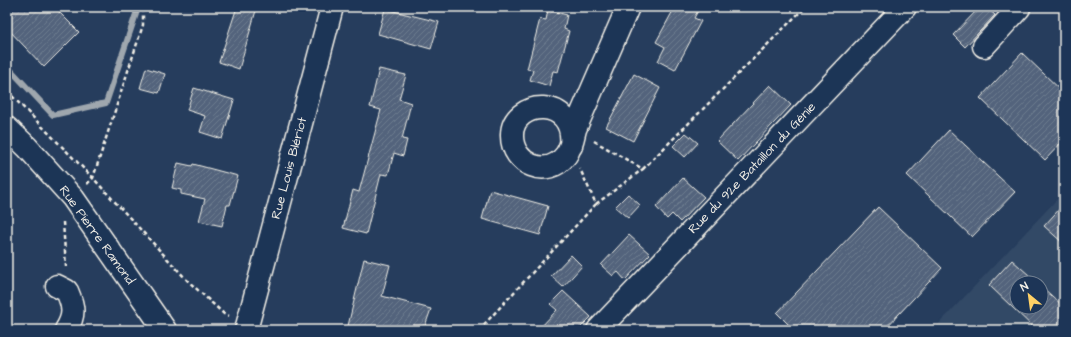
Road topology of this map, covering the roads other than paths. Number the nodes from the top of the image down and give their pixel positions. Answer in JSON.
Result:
{"nodes":[{"id":1,"x":332,"y":7,"type":"edge"},
{"id":2,"x":628,"y":7,"type":"edge"},
{"id":3,"x":905,"y":7,"type":"edge"},
{"id":4,"x":1018,"y":7,"type":"edge"},
{"id":5,"x":984,"y":46,"type":"dead end"},
{"id":6,"x":7,"y":128,"type":"edge"},
{"id":7,"x":573,"y":138,"type":"road end"},
{"id":8,"x":62,"y":288,"type":"road end"},
{"id":9,"x":247,"y":326,"type":"edge"},
{"id":10,"x":66,"y":330,"type":"edge"},
{"id":11,"x":165,"y":330,"type":"edge"},
{"id":12,"x":598,"y":330,"type":"edge"}],
"edges":[{"from":1,"to":9,"type":"street","name":"Rue Louis Blériot"},
{"from":2,"to":7,"type":"street"},
{"from":3,"to":12,"type":"street","name":"Rue du 92e Bataillon du Génie"},
{"from":4,"to":5,"type":"street"},
{"from":6,"to":11,"type":"street","name":"Rue Pierre Ramond"},
{"from":8,"to":10,"type":"street"}]}
